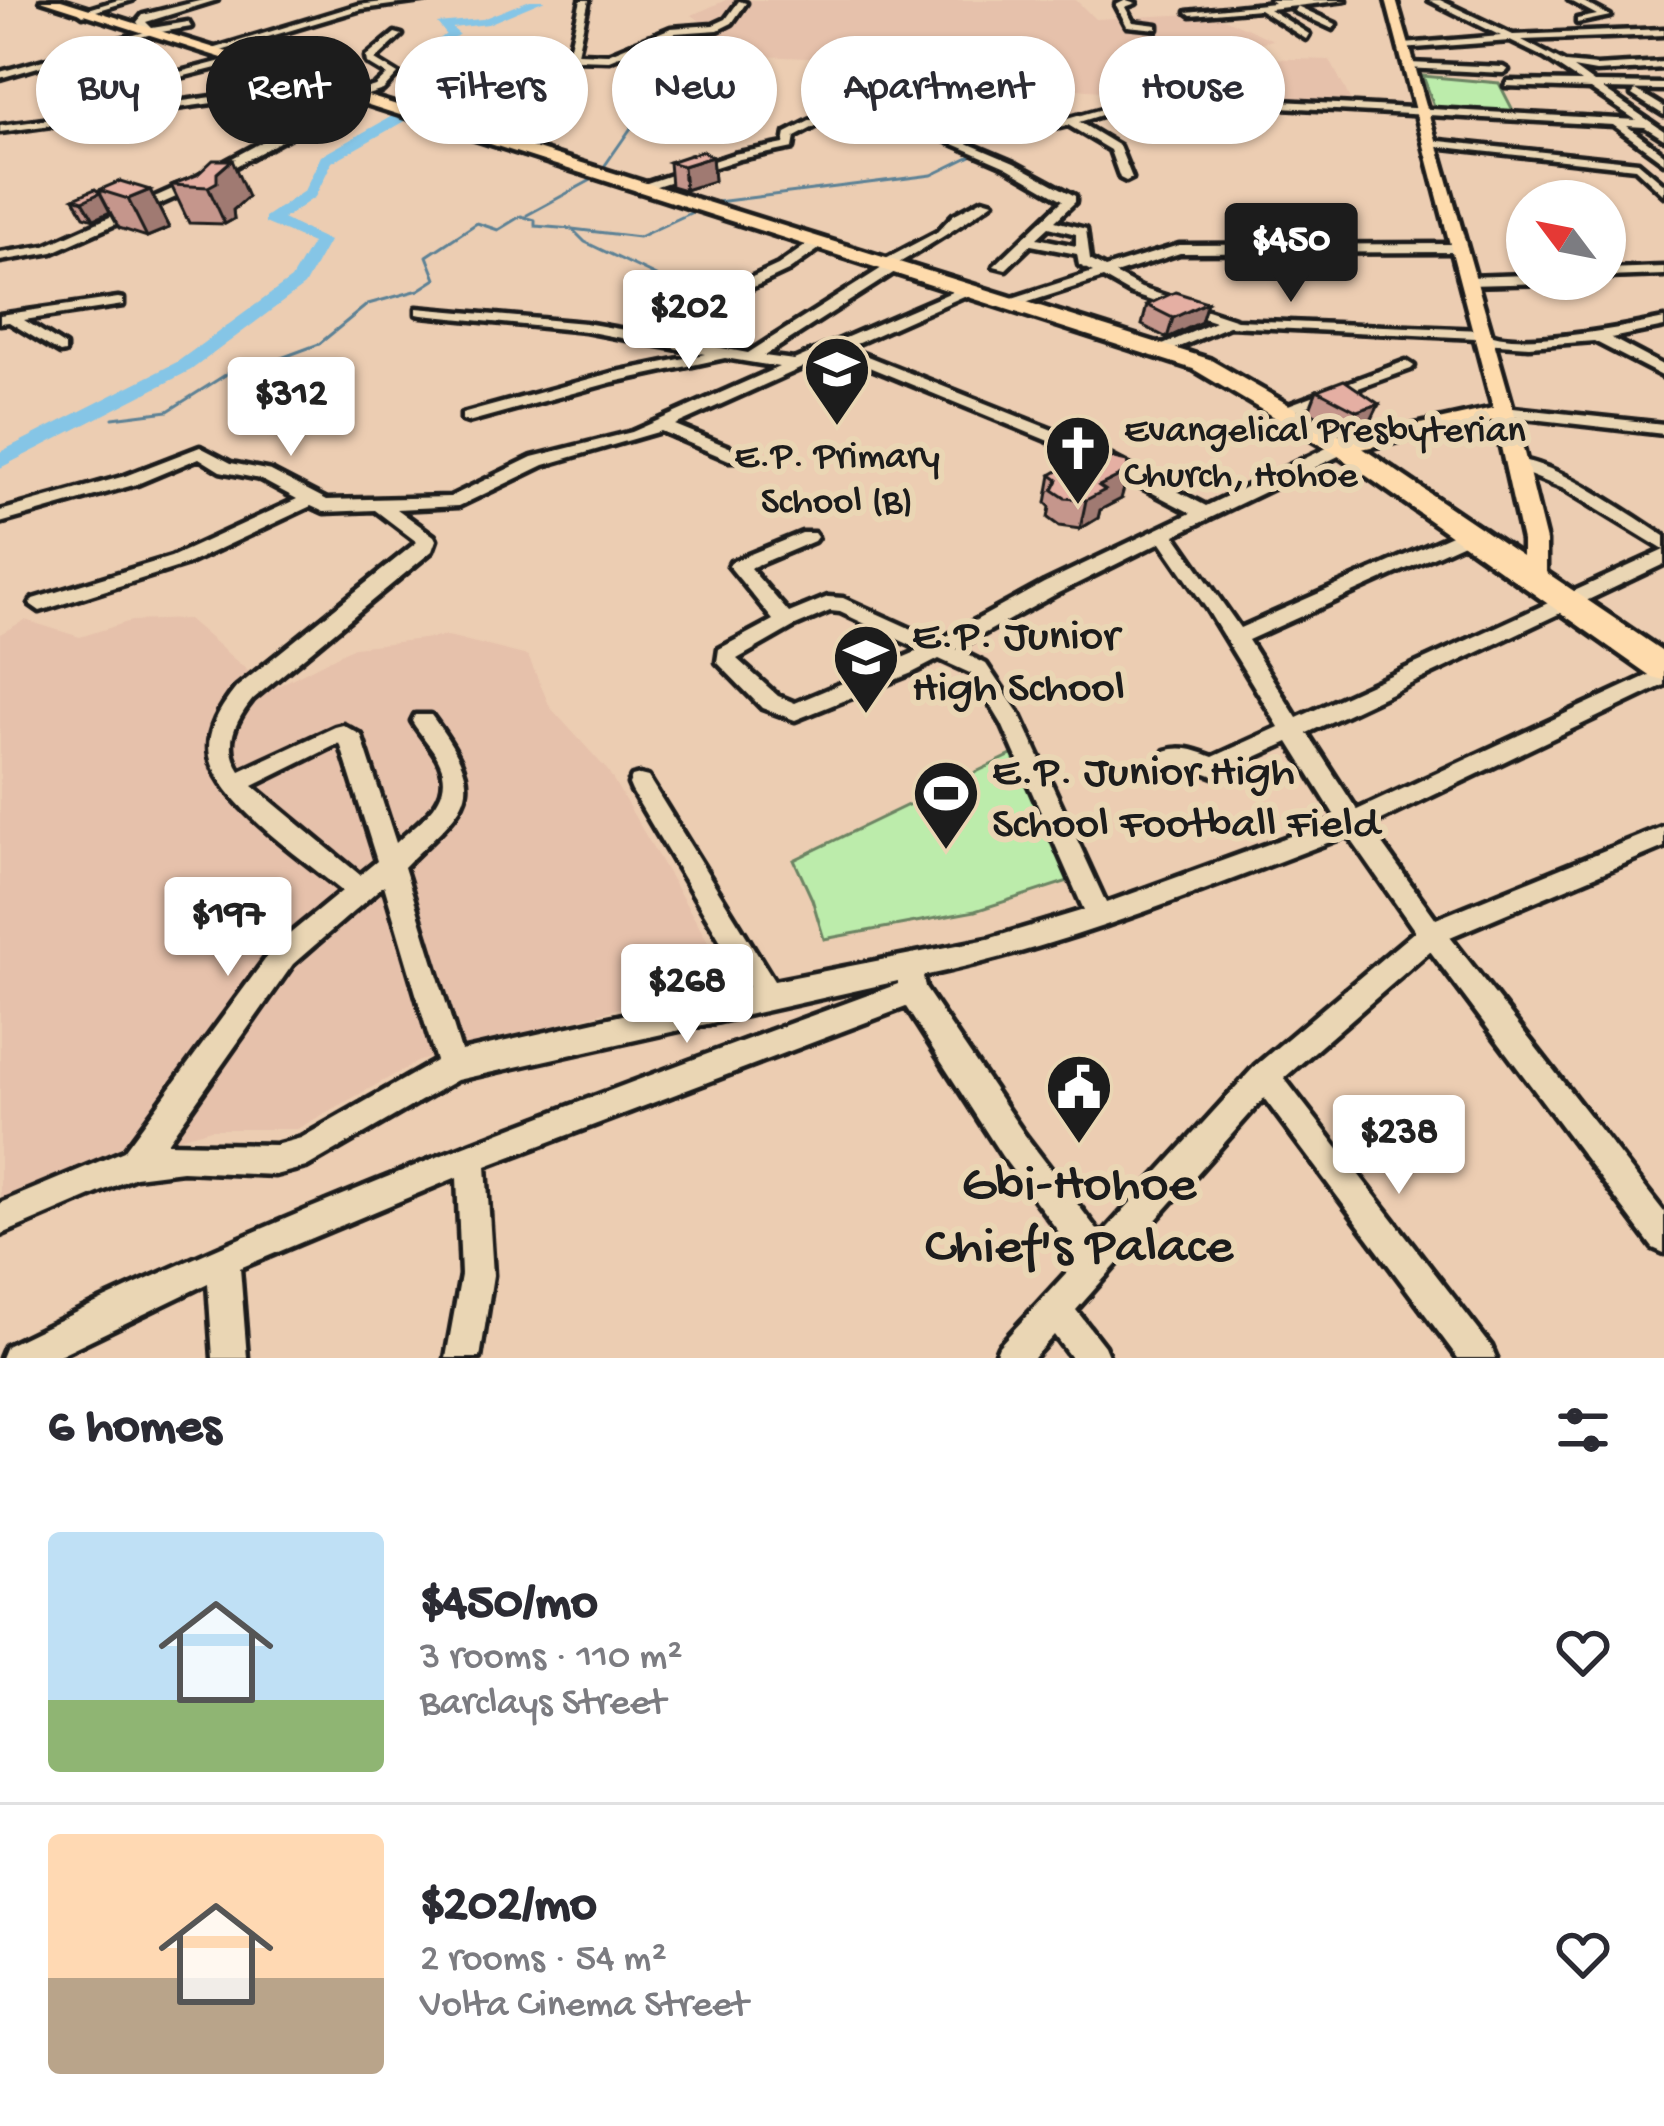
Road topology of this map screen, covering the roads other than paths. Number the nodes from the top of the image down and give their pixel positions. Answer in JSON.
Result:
{"nodes":[{"id":1,"x":48,"y":0,"type":"edge"},
{"id":2,"x":128,"y":0,"type":"edge"},
{"id":3,"x":213,"y":0,"type":"edge"},
{"id":4,"x":424,"y":0,"type":"edge"},
{"id":5,"x":585,"y":0,"type":"edge"},
{"id":6,"x":1130,"y":0,"type":"edge"},
{"id":7,"x":1342,"y":0,"type":"edge"},
{"id":8,"x":1391,"y":0,"type":"edge"},
{"id":9,"x":1433,"y":0,"type":"edge"},
{"id":10,"x":1573,"y":0,"type":"edge"},
{"id":11,"x":327,"y":2,"type":"edge"},
{"id":12,"x":742,"y":3,"type":"edge"},
{"id":13,"x":1279,"y":3,"type":"edge"},
{"id":14,"x":1261,"y":7,"type":"junction"},
{"id":15,"x":83,"y":12,"type":"junction"},
{"id":16,"x":1191,"y":12,"type":"dead end"},
{"id":17,"x":337,"y":13,"type":"junction"},
{"id":18,"x":1565,"y":17,"type":"dead end"},
{"id":19,"x":1580,"y":21,"type":"junction"},
{"id":20,"x":188,"y":26,"type":"dead end"},
{"id":21,"x":1333,"y":26,"type":"dead end"},
{"id":22,"x":1154,"y":27,"type":"dead end"},
{"id":23,"x":152,"y":32,"type":"junction"},
{"id":24,"x":1664,"y":32,"type":"edge"},
{"id":25,"x":1604,"y":33,"type":"junction"},
{"id":26,"x":398,"y":35,"type":"dead end"},
{"id":27,"x":261,"y":36,"type":"edge"},
{"id":28,"x":577,"y":36,"type":"edge"},
{"id":29,"x":1306,"y":36,"type":"dead end"},
{"id":30,"x":1514,"y":38,"type":"junction"},
{"id":31,"x":1404,"y":47,"type":"junction"},
{"id":32,"x":206,"y":49,"type":"edge"},
{"id":33,"x":588,"y":57,"type":"edge"},
{"id":34,"x":371,"y":60,"type":"edge"},
{"id":35,"x":371,"y":62,"type":"edge"},
{"id":36,"x":1664,"y":64,"type":"edge"},
{"id":37,"x":1562,"y":65,"type":"junction"},
{"id":38,"x":1409,"y":66,"type":"junction"},
{"id":39,"x":1503,"y":70,"type":"dead end"},
{"id":40,"x":0,"y":75,"type":"edge"},
{"id":41,"x":1508,"y":84,"type":"dead end"},
{"id":42,"x":1564,"y":86,"type":"junction"},
{"id":43,"x":1596,"y":86,"type":"junction"},
{"id":44,"x":1664,"y":87,"type":"edge"},
{"id":45,"x":371,"y":89,"type":"edge"},
{"id":46,"x":1636,"y":93,"type":"dead end"},
{"id":47,"x":1553,"y":98,"type":"dead end"},
{"id":48,"x":1580,"y":98,"type":"junction"},
{"id":49,"x":1612,"y":98,"type":"junction"},
{"id":50,"x":206,"y":100,"type":"edge"},
{"id":51,"x":1285,"y":105,"type":"edge"},
{"id":52,"x":1629,"y":111,"type":"junction"},
{"id":53,"x":1663,"y":111,"type":"edge"},
{"id":54,"x":1422,"y":113,"type":"junction"},
{"id":55,"x":1616,"y":123,"type":"junction"},
{"id":56,"x":1075,"y":124,"type":"edge"},
{"id":57,"x":1648,"y":124,"type":"junction"},
{"id":58,"x":1664,"y":124,"type":"edge"},
{"id":59,"x":0,"y":129,"type":"edge"},
{"id":60,"x":801,"y":129,"type":"edge"},
{"id":61,"x":1664,"y":136,"type":"edge"},
{"id":62,"x":1430,"y":143,"type":"junction"},
{"id":63,"x":267,"y":144,"type":"edge"},
{"id":64,"x":507,"y":144,"type":"edge"},
{"id":65,"x":956,"y":144,"type":"edge"},
{"id":66,"x":1664,"y":159,"type":"edge"},
{"id":67,"x":1638,"y":165,"type":"junction"},
{"id":68,"x":1126,"y":178,"type":"dead end"},
{"id":69,"x":638,"y":188,"type":"junction"},
{"id":70,"x":1664,"y":191,"type":"edge"},
{"id":71,"x":987,"y":202,"type":"dead end"},
{"id":72,"x":1048,"y":223,"type":"junction"},
{"id":73,"x":1027,"y":241,"type":"junction"},
{"id":74,"x":817,"y":244,"type":"junction"},
{"id":75,"x":1459,"y":248,"type":"junction"},
{"id":76,"x":48,"y":249,"type":"junction"},
{"id":77,"x":1083,"y":251,"type":"junction"},
{"id":78,"x":0,"y":257,"type":"edge"},
{"id":79,"x":889,"y":266,"type":"junction"},
{"id":80,"x":1000,"y":266,"type":"dead end"},
{"id":81,"x":1664,"y":271,"type":"edge"},
{"id":82,"x":0,"y":273,"type":"edge"},
{"id":83,"x":1098,"y":273,"type":"junction"},
{"id":84,"x":1626,"y":273,"type":"edge"},
{"id":85,"x":1467,"y":280,"type":"junction"},
{"id":86,"x":1506,"y":280,"type":"edge"},
{"id":87,"x":968,"y":290,"type":"junction"},
{"id":88,"x":118,"y":302,"type":"dead end"},
{"id":89,"x":1011,"y":303,"type":"junction"},
{"id":90,"x":422,"y":311,"type":"dead end"},
{"id":91,"x":6,"y":319,"type":"edge"},
{"id":92,"x":1227,"y":322,"type":"junction"},
{"id":93,"x":1664,"y":323,"type":"edge"},
{"id":94,"x":1482,"y":336,"type":"junction"},
{"id":95,"x":1599,"y":338,"type":"junction"},
{"id":96,"x":662,"y":341,"type":"junction"},
{"id":97,"x":835,"y":348,"type":"junction"},
{"id":98,"x":60,"y":349,"type":"dead end"},
{"id":99,"x":1161,"y":351,"type":"junction"},
{"id":100,"x":725,"y":354,"type":"junction"},
{"id":101,"x":753,"y":356,"type":"junction"},
{"id":102,"x":796,"y":365,"type":"junction"},
{"id":103,"x":1406,"y":366,"type":"dead end"},
{"id":104,"x":1664,"y":372,"type":"edge"},
{"id":105,"x":1283,"y":410,"type":"junction"},
{"id":106,"x":1504,"y":412,"type":"junction"},
{"id":107,"x":468,"y":417,"type":"dead end"},
{"id":108,"x":662,"y":425,"type":"junction"},
{"id":109,"x":1664,"y":429,"type":"edge"},
{"id":110,"x":1343,"y":447,"type":"junction"},
{"id":111,"x":735,"y":456,"type":"dead end"},
{"id":112,"x":1515,"y":463,"type":"junction"},
{"id":113,"x":309,"y":500,"type":"junction"},
{"id":114,"x":379,"y":505,"type":"junction"},
{"id":115,"x":1204,"y":513,"type":"junction"},
{"id":116,"x":0,"y":517,"type":"edge"},
{"id":117,"x":1471,"y":533,"type":"junction"},
{"id":118,"x":1165,"y":535,"type":"junction"},
{"id":119,"x":808,"y":537,"type":"dead end"},
{"id":120,"x":1664,"y":544,"type":"edge"},
{"id":121,"x":1664,"y":556,"type":"edge"},
{"id":122,"x":1534,"y":576,"type":"junction"},
{"id":123,"x":1568,"y":600,"type":"junction"},
{"id":124,"x":40,"y":604,"type":"dead end"},
{"id":125,"x":786,"y":622,"type":"junction"},
{"id":126,"x":1239,"y":636,"type":"junction"},
{"id":127,"x":942,"y":648,"type":"junction"},
{"id":128,"x":1664,"y":672,"type":"edge"},
{"id":129,"x":423,"y":721,"type":"dead end"},
{"id":130,"x":1291,"y":731,"type":"junction"},
{"id":131,"x":1173,"y":757,"type":"dead end"},
{"id":132,"x":235,"y":784,"type":"junction"},
{"id":133,"x":640,"y":784,"type":"dead end"},
{"id":134,"x":1353,"y":823,"type":"junction"},
{"id":135,"x":1664,"y":836,"type":"edge"},
{"id":136,"x":392,"y":863,"type":"junction"},
{"id":137,"x":359,"y":890,"type":"junction"},
{"id":138,"x":1100,"y":917,"type":"junction"},
{"id":139,"x":1433,"y":932,"type":"junction"},
{"id":140,"x":911,"y":979,"type":"junction"},
{"id":141,"x":768,"y":994,"type":"junction"},
{"id":142,"x":452,"y":1067,"type":"junction"},
{"id":143,"x":1265,"y":1076,"type":"junction"},
{"id":144,"x":470,"y":1158,"type":"junction"},
{"id":145,"x":136,"y":1162,"type":"junction"},
{"id":146,"x":0,"y":1219,"type":"edge"},
{"id":147,"x":1664,"y":1237,"type":"edge"},
{"id":148,"x":1099,"y":1259,"type":"junction"},
{"id":149,"x":224,"y":1262,"type":"junction"},
{"id":150,"x":1054,"y":1310,"type":"junction"},
{"id":151,"x":18,"y":1358,"type":"edge"},
{"id":152,"x":230,"y":1358,"type":"edge"},
{"id":153,"x":463,"y":1358,"type":"edge"},
{"id":154,"x":1011,"y":1358,"type":"edge"},
{"id":155,"x":1092,"y":1358,"type":"edge"},
{"id":156,"x":1479,"y":1358,"type":"edge"}],
"edges":[{"from":1,"to":15,"type":"highway"},
{"from":2,"to":15,"type":"street"},
{"from":3,"to":23,"type":"street"},
{"from":4,"to":17,"type":"street"},
{"from":5,"to":28,"type":"street"},
{"from":6,"to":22,"type":"street"},
{"from":7,"to":13,"type":"street"},
{"from":8,"to":31,"type":"main road"},
{"from":9,"to":30,"type":"street"},
{"from":10,"to":19,"type":"street"},
{"from":11,"to":17,"type":"street"},
{"from":12,"to":33,"type":"street"},
{"from":13,"to":14,"type":"street"},
{"from":13,"to":21,"type":"street"},
{"from":14,"to":16,"type":"street"},
{"from":14,"to":29,"type":"street"},
{"from":15,"to":23,"type":"highway"},
{"from":17,"to":27,"type":"street"},
{"from":18,"to":19,"type":"street"},
{"from":19,"to":25,"type":"street"},
{"from":20,"to":23,"type":"street"},
{"from":23,"to":32,"type":"highway"},
{"from":23,"to":40,"type":"street"},
{"from":24,"to":25,"type":"street"},
{"from":25,"to":30,"type":"street"},
{"from":26,"to":34,"type":"street"},
{"from":30,"to":31,"type":"street"},
{"from":30,"to":37,"type":"street"},
{"from":31,"to":38,"type":"main road"},
{"from":35,"to":45,"type":"street"},
{"from":36,"to":37,"type":"street"},
{"from":37,"to":43,"type":"street"},
{"from":38,"to":39,"type":"street"},
{"from":38,"to":54,"type":"main road"},
{"from":41,"to":42,"type":"street"},
{"from":42,"to":43,"type":"street"},
{"from":42,"to":48,"type":"street"},
{"from":43,"to":44,"type":"street"},
{"from":43,"to":49,"type":"street"},
{"from":46,"to":53,"type":"street"},
{"from":47,"to":48,"type":"street"},
{"from":48,"to":49,"type":"street"},
{"from":49,"to":52,"type":"street"},
{"from":50,"to":59,"type":"street"},
{"from":51,"to":54,"type":"street"},
{"from":52,"to":53,"type":"street"},
{"from":52,"to":55,"type":"street"},
{"from":52,"to":57,"type":"street"},
{"from":54,"to":55,"type":"street"},
{"from":54,"to":62,"type":"main road"},
{"from":55,"to":57,"type":"street"},
{"from":55,"to":66,"type":"street"},
{"from":56,"to":68,"type":"street"},
{"from":57,"to":58,"type":"street"},
{"from":57,"to":61,"type":"street"},
{"from":60,"to":69,"type":"street"},
{"from":62,"to":67,"type":"street"},
{"from":62,"to":75,"type":"main road"},
{"from":63,"to":76,"type":"street"},
{"from":64,"to":69,"type":"highway"},
{"from":65,"to":72,"type":"street"},
{"from":66,"to":67,"type":"street"},
{"from":67,"to":70,"type":"street"},
{"from":69,"to":74,"type":"highway"},
{"from":71,"to":79,"type":"street"},
{"from":72,"to":73,"type":"street"},
{"from":72,"to":77,"type":"street"},
{"from":73,"to":77,"type":"street"},
{"from":73,"to":80,"type":"street"},
{"from":74,"to":79,"type":"highway"},
{"from":74,"to":96,"type":"street"},
{"from":75,"to":83,"type":"street"},
{"from":75,"to":85,"type":"main road"},
{"from":76,"to":78,"type":"street"},
{"from":76,"to":82,"type":"street"},
{"from":77,"to":83,"type":"street"},
{"from":79,"to":87,"type":"highway"},
{"from":79,"to":101,"type":"street"},
{"from":81,"to":84,"type":"street"},
{"from":83,"to":89,"type":"street"},
{"from":83,"to":92,"type":"street"},
{"from":85,"to":86,"type":"street"},
{"from":85,"to":94,"type":"main road"},
{"from":87,"to":89,"type":"highway"},
{"from":87,"to":97,"type":"street"},
{"from":88,"to":91,"type":"street"},
{"from":89,"to":99,"type":"highway"},
{"from":90,"to":96,"type":"street"},
{"from":91,"to":98,"type":"street"},
{"from":92,"to":94,"type":"street"},
{"from":92,"to":99,"type":"street"},
{"from":93,"to":95,"type":"street"},
{"from":94,"to":95,"type":"street"},
{"from":94,"to":106,"type":"main road"},
{"from":95,"to":104,"type":"street"},
{"from":96,"to":100,"type":"street"},
{"from":97,"to":102,"type":"street"},
{"from":97,"to":115,"type":"street"},
{"from":99,"to":105,"type":"highway"},
{"from":100,"to":101,"type":"street"},
{"from":100,"to":107,"type":"street"},
{"from":101,"to":102,"type":"street"},
{"from":102,"to":108,"type":"street"},
{"from":103,"to":105,"type":"street"},
{"from":105,"to":110,"type":"highway"},
{"from":106,"to":109,"type":"street"},
{"from":106,"to":110,"type":"main road"},
{"from":106,"to":112,"type":"main road"},
{"from":108,"to":111,"type":"street"},
{"from":108,"to":114,"type":"street"},
{"from":110,"to":115,"type":"street"},
{"from":110,"to":117,"type":"highway"},
{"from":112,"to":120,"type":"street"},
{"from":112,"to":122,"type":"main road"},
{"from":113,"to":114,"type":"street"},
{"from":113,"to":116,"type":"street"},
{"from":113,"to":124,"type":"street"},
{"from":114,"to":132,"type":"street"},
{"from":115,"to":118,"type":"street"},
{"from":117,"to":122,"type":"highway"},
{"from":117,"to":126,"type":"street"},
{"from":118,"to":126,"type":"street"},
{"from":118,"to":127,"type":"street"},
{"from":119,"to":125,"type":"street"},
{"from":121,"to":123,"type":"street"},
{"from":122,"to":123,"type":"highway"},
{"from":123,"to":128,"type":"highway"},
{"from":123,"to":130,"type":"street"},
{"from":125,"to":127,"type":"street"},
{"from":125,"to":127,"type":"street"},
{"from":126,"to":130,"type":"street"},
{"from":127,"to":138,"type":"street"},
{"from":128,"to":134,"type":"street"},
{"from":129,"to":136,"type":"street"},
{"from":130,"to":131,"type":"street"},
{"from":130,"to":134,"type":"street"},
{"from":132,"to":136,"type":"street"},
{"from":132,"to":137,"type":"street"},
{"from":133,"to":141,"type":"street"},
{"from":134,"to":138,"type":"street"},
{"from":134,"to":139,"type":"street"},
{"from":135,"to":139,"type":"street"},
{"from":136,"to":137,"type":"street"},
{"from":136,"to":142,"type":"street"},
{"from":137,"to":145,"type":"street"},
{"from":138,"to":140,"type":"street"},
{"from":139,"to":143,"type":"street"},
{"from":139,"to":147,"type":"street"},
{"from":140,"to":141,"type":"street"},
{"from":140,"to":144,"type":"street"},
{"from":140,"to":148,"type":"street"},
{"from":141,"to":142,"type":"street"},
{"from":142,"to":145,"type":"street"},
{"from":143,"to":148,"type":"street"},
{"from":143,"to":156,"type":"street"},
{"from":144,"to":149,"type":"street"},
{"from":144,"to":153,"type":"street"},
{"from":145,"to":146,"type":"street"},
{"from":148,"to":150,"type":"street"},
{"from":149,"to":151,"type":"street"},
{"from":149,"to":152,"type":"street"},
{"from":150,"to":154,"type":"street"},
{"from":150,"to":155,"type":"street"}]}
